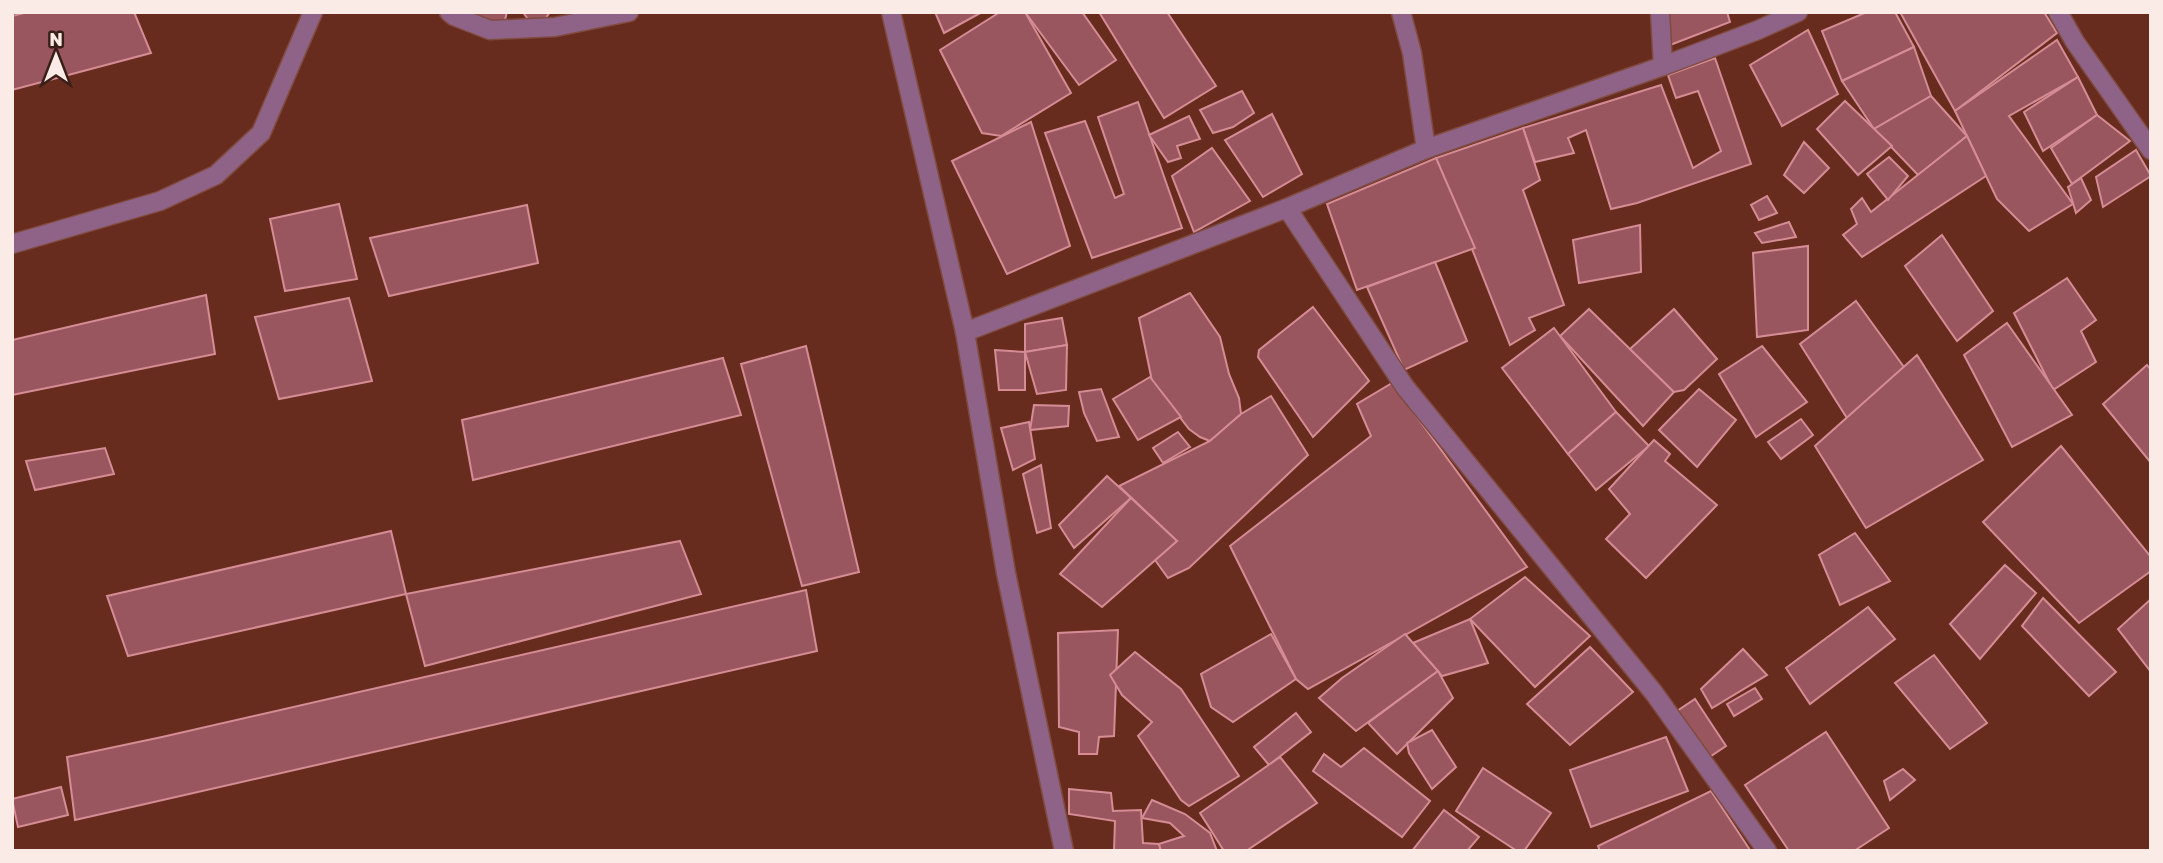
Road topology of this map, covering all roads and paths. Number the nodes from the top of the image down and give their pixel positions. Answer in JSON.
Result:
{"nodes":[{"id":1,"x":313,"y":12,"type":"edge"},
{"id":2,"x":449,"y":12,"type":"edge"},
{"id":3,"x":629,"y":12,"type":"edge"},
{"id":4,"x":891,"y":12,"type":"edge"},
{"id":5,"x":1401,"y":12,"type":"edge"},
{"id":6,"x":1660,"y":12,"type":"edge"},
{"id":7,"x":1797,"y":12,"type":"edge"},
{"id":8,"x":2058,"y":12,"type":"edge"},
{"id":9,"x":1663,"y":66,"type":"junction"},
{"id":10,"x":1426,"y":149,"type":"junction"},
{"id":11,"x":2151,"y":150,"type":"edge"},
{"id":12,"x":1287,"y":208,"type":"junction"},
{"id":13,"x":12,"y":244,"type":"edge"},
{"id":14,"x":965,"y":332,"type":"junction"},
{"id":15,"x":1064,"y":851,"type":"edge"},
{"id":16,"x":1767,"y":851,"type":"edge"}],
"edges":[{"from":1,"to":13,"type":"street"},
{"from":2,"to":3,"type":"street"},
{"from":4,"to":14,"type":"street"},
{"from":5,"to":10,"type":"street"},
{"from":6,"to":9,"type":"street"},
{"from":7,"to":9,"type":"street"},
{"from":8,"to":11,"type":"street"},
{"from":9,"to":10,"type":"street"},
{"from":10,"to":12,"type":"street"},
{"from":12,"to":14,"type":"street"},
{"from":12,"to":16,"type":"street"},
{"from":14,"to":15,"type":"street"}]}
